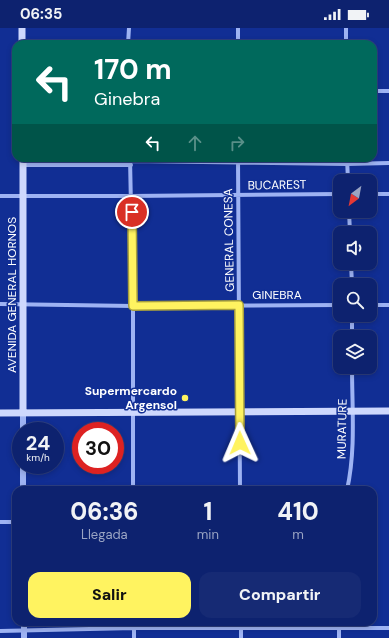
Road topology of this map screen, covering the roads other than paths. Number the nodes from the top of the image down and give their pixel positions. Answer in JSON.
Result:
{"nodes":[{"id":1,"x":22,"y":28,"type":"edge"},
{"id":2,"x":129,"y":28,"type":"edge"},
{"id":3,"x":238,"y":28,"type":"edge"},
{"id":4,"x":346,"y":28,"type":"edge"},
{"id":5,"x":22,"y":40,"type":"edge"},
{"id":6,"x":128,"y":40,"type":"edge"},
{"id":7,"x":238,"y":40,"type":"edge"},
{"id":8,"x":346,"y":40,"type":"edge"},
{"id":9,"x":389,"y":90,"type":"edge"},
{"id":10,"x":377,"y":91,"type":"edge"},
{"id":11,"x":23,"y":162,"type":"edge"},
{"id":12,"x":131,"y":162,"type":"edge"},
{"id":13,"x":238,"y":162,"type":"edge"},
{"id":14,"x":293,"y":162,"type":"edge"},
{"id":15,"x":389,"y":163,"type":"edge"},
{"id":16,"x":348,"y":164,"type":"junction"},
{"id":17,"x":348,"y":174,"type":"edge"},
{"id":18,"x":333,"y":194,"type":"edge"},
{"id":19,"x":377,"y":194,"type":"edge"},
{"id":20,"x":389,"y":194,"type":"edge"},
{"id":21,"x":23,"y":195,"type":"junction"},
{"id":22,"x":0,"y":196,"type":"edge"},
{"id":23,"x":131,"y":196,"type":"junction"},
{"id":24,"x":238,"y":196,"type":"junction"},
{"id":25,"x":0,"y":304,"type":"edge"},
{"id":26,"x":23,"y":304,"type":"junction"},
{"id":27,"x":239,"y":305,"type":"junction"},
{"id":28,"x":333,"y":305,"type":"edge"},
{"id":29,"x":377,"y":305,"type":"edge"},
{"id":30,"x":389,"y":305,"type":"edge"},
{"id":31,"x":133,"y":306,"type":"junction"},
{"id":32,"x":352,"y":374,"type":"edge"},
{"id":33,"x":352,"y":411,"type":"junction"},
{"id":34,"x":389,"y":411,"type":"edge"},
{"id":35,"x":23,"y":412,"type":"junction"},
{"id":36,"x":133,"y":412,"type":"junction"},
{"id":37,"x":239,"y":412,"type":"junction"},
{"id":38,"x":0,"y":413,"type":"edge"},
{"id":39,"x":23,"y":422,"type":"edge"},
{"id":40,"x":23,"y":474,"type":"edge"},
{"id":41,"x":23,"y":486,"type":"edge"},
{"id":42,"x":133,"y":486,"type":"edge"},
{"id":43,"x":240,"y":486,"type":"edge"},
{"id":44,"x":348,"y":486,"type":"edge"},
{"id":45,"x":0,"y":522,"type":"edge"},
{"id":46,"x":12,"y":522,"type":"edge"},
{"id":47,"x":24,"y":626,"type":"edge"},
{"id":48,"x":134,"y":628,"type":"junction"},
{"id":49,"x":241,"y":628,"type":"junction"},
{"id":50,"x":339,"y":628,"type":"junction"},
{"id":51,"x":389,"y":628,"type":"edge"},
{"id":52,"x":0,"y":631,"type":"edge"},
{"id":53,"x":24,"y":631,"type":"junction"},
{"id":54,"x":24,"y":638,"type":"edge"},
{"id":55,"x":134,"y":638,"type":"edge"},
{"id":56,"x":241,"y":638,"type":"edge"},
{"id":57,"x":339,"y":638,"type":"edge"}],
"edges":[{"from":1,"to":5,"type":"main road"},
{"from":2,"to":6,"type":"street"},
{"from":3,"to":7,"type":"street"},
{"from":4,"to":8,"type":"street"},
{"from":9,"to":10,"type":"street"},
{"from":11,"to":21,"type":"main road","name":"AVENIDA GENERAL HORNOS"},
{"from":12,"to":23,"type":"street"},
{"from":13,"to":24,"type":"street","name":"GENERAL CONESA"},
{"from":14,"to":16,"type":"street"},
{"from":15,"to":16,"type":"street"},
{"from":16,"to":17,"type":"street"},
{"from":18,"to":24,"type":"street","name":"BUCAREST"},
{"from":19,"to":20,"type":"street"},
{"from":21,"to":22,"type":"street","name":"BUCAREST"},
{"from":21,"to":23,"type":"street","name":"BUCAREST"},
{"from":21,"to":26,"type":"main road","name":"AVENIDA GENERAL HORNOS"},
{"from":23,"to":24,"type":"street","name":"BUCAREST"},
{"from":23,"to":31,"type":"street"},
{"from":24,"to":27,"type":"street","name":"GENERAL CONESA"},
{"from":25,"to":26,"type":"street","name":"GINEBRA"},
{"from":26,"to":31,"type":"street","name":"GINEBRA"},
{"from":26,"to":35,"type":"main road","name":"AVENIDA GENERAL HORNOS"},
{"from":27,"to":28,"type":"street","name":"GINEBRA"},
{"from":27,"to":31,"type":"street","name":"GINEBRA"},
{"from":27,"to":37,"type":"street","name":"GENERAL CONESA"},
{"from":29,"to":30,"type":"street"},
{"from":31,"to":36,"type":"street"},
{"from":32,"to":33,"type":"street","name":"MURATURE"},
{"from":33,"to":34,"type":"main road"},
{"from":33,"to":37,"type":"main road"},
{"from":33,"to":44,"type":"street","name":"MURATURE"},
{"from":35,"to":36,"type":"main road"},
{"from":35,"to":38,"type":"main road"},
{"from":35,"to":39,"type":"street","name":"AVENIDA GENERAL HORNOS"},
{"from":36,"to":37,"type":"main road"},
{"from":36,"to":42,"type":"street"},
{"from":37,"to":43,"type":"street","name":"GENERAL CONESA"},
{"from":40,"to":41,"type":"street"},
{"from":45,"to":46,"type":"street"},
{"from":47,"to":53,"type":"street"},
{"from":48,"to":49,"type":"street"},
{"from":48,"to":53,"type":"street"},
{"from":48,"to":55,"type":"street"},
{"from":49,"to":50,"type":"street"},
{"from":49,"to":56,"type":"street"},
{"from":50,"to":51,"type":"street"},
{"from":50,"to":57,"type":"street"},
{"from":52,"to":53,"type":"street"},
{"from":53,"to":54,"type":"street"}]}
